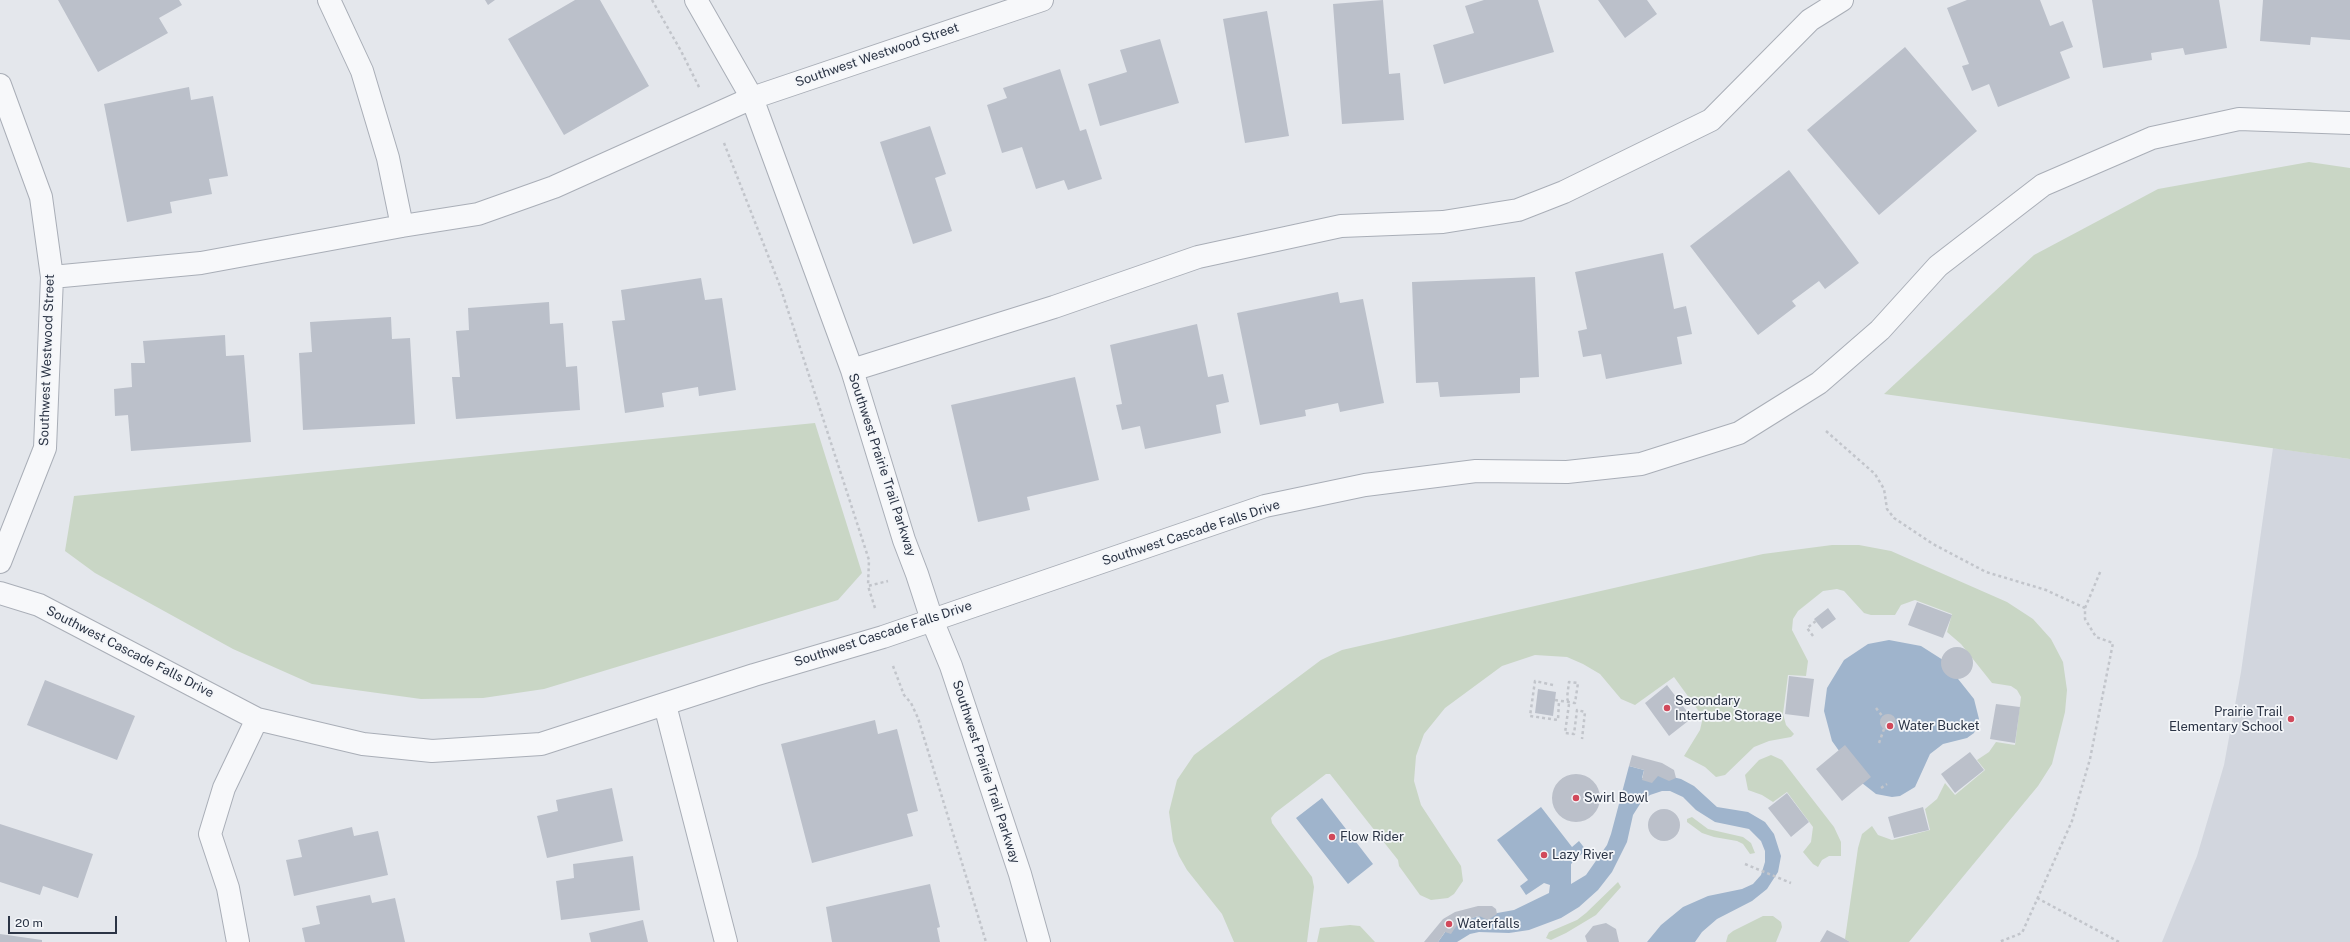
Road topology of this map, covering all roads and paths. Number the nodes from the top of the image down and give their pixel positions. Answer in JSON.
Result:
{"nodes":[{"id":1,"x":329,"y":0,"type":"edge"},
{"id":2,"x":652,"y":0,"type":"edge"},
{"id":3,"x":696,"y":0,"type":"edge"},
{"id":4,"x":1042,"y":0,"type":"edge"},
{"id":5,"x":1842,"y":0,"type":"edge"},
{"id":6,"x":0,"y":85,"type":"edge"},
{"id":7,"x":752,"y":98,"type":"junction"},
{"id":8,"x":713,"y":115,"type":"junction"},
{"id":9,"x":2350,"y":123,"type":"edge"},
{"id":10,"x":402,"y":226,"type":"junction"},
{"id":11,"x":52,"y":277,"type":"junction"},
{"id":12,"x":852,"y":370,"type":"junction"},
{"id":13,"x":1826,"y":431,"type":"dead end"},
{"id":14,"x":0,"y":562,"type":"edge"},
{"id":15,"x":2101,"y":570,"type":"dead end"},
{"id":16,"x":917,"y":574,"type":"junction"},
{"id":17,"x":868,"y":586,"type":"junction"},
{"id":18,"x":0,"y":593,"type":"edge"},
{"id":19,"x":2085,"y":608,"type":"junction"},
{"id":20,"x":932,"y":620,"type":"junction"},
{"id":21,"x":1816,"y":621,"type":"dead end"},
{"id":22,"x":1813,"y":636,"type":"dead end"},
{"id":23,"x":883,"y":637,"type":"junction"},
{"id":24,"x":1554,"y":685,"type":"dead end"},
{"id":25,"x":665,"y":705,"type":"junction"},
{"id":26,"x":1876,"y":708,"type":"dead end"},
{"id":27,"x":1883,"y":717,"type":"dead end"},
{"id":28,"x":257,"y":718,"type":"junction"},
{"id":29,"x":1884,"y":729,"type":"dead end"},
{"id":30,"x":1582,"y":740,"type":"dead end"},
{"id":31,"x":1879,"y":743,"type":"dead end"},
{"id":32,"x":1887,"y":784,"type":"dead end"},
{"id":33,"x":1881,"y":788,"type":"dead end"},
{"id":34,"x":1744,"y":864,"type":"dead end"},
{"id":35,"x":1792,"y":883,"type":"dead end"},
{"id":36,"x":2037,"y":898,"type":"junction"},
{"id":37,"x":238,"y":942,"type":"edge"},
{"id":38,"x":726,"y":942,"type":"edge"},
{"id":39,"x":986,"y":942,"type":"edge"},
{"id":40,"x":1039,"y":942,"type":"edge"},
{"id":41,"x":1999,"y":942,"type":"edge"},
{"id":42,"x":2119,"y":942,"type":"edge"}],
"edges":[{"from":1,"to":10,"type":"street"},
{"from":2,"to":8,"type":"path"},
{"from":3,"to":7,"type":"street","name":"Southwest Prairie Trail Parkway"},
{"from":4,"to":7,"type":"street","name":"Southwest Westwood Street"},
{"from":5,"to":12,"type":"street"},
{"from":6,"to":11,"type":"street","name":"Southwest Westwood Street"},
{"from":7,"to":8,"type":"street","name":"Southwest Westwood Street"},
{"from":7,"to":12,"type":"street","name":"Southwest Prairie Trail Parkway"},
{"from":8,"to":10,"type":"street","name":"Southwest Westwood Street"},
{"from":8,"to":17,"type":"path"},
{"from":9,"to":20,"type":"street","name":"Southwest Cascade Falls Drive"},
{"from":10,"to":11,"type":"street","name":"Southwest Westwood Street"},
{"from":11,"to":14,"type":"street","name":"Southwest Westwood Street"},
{"from":12,"to":16,"type":"street","name":"Southwest Prairie Trail Parkway"},
{"from":13,"to":19,"type":"path"},
{"from":15,"to":19,"type":"path"},
{"from":16,"to":17,"type":"path"},
{"from":16,"to":20,"type":"street","name":"Southwest Prairie Trail Parkway"},
{"from":17,"to":23,"type":"path"},
{"from":18,"to":28,"type":"street","name":"Southwest Cascade Falls Drive"},
{"from":19,"to":36,"type":"path"},
{"from":20,"to":23,"type":"street","name":"Southwest Cascade Falls Drive"},
{"from":20,"to":40,"type":"street","name":"Southwest Prairie Trail Parkway"},
{"from":21,"to":22,"type":"path"},
{"from":23,"to":25,"type":"street","name":"Southwest Cascade Falls Drive"},
{"from":23,"to":39,"type":"path"},
{"from":24,"to":30,"type":"path"},
{"from":25,"to":28,"type":"street","name":"Southwest Cascade Falls Drive"},
{"from":25,"to":38,"type":"street"},
{"from":26,"to":27,"type":"path"},
{"from":28,"to":37,"type":"street"},
{"from":29,"to":31,"type":"path"},
{"from":32,"to":33,"type":"path"},
{"from":34,"to":35,"type":"path"},
{"from":36,"to":41,"type":"path"},
{"from":36,"to":42,"type":"path"}]}
